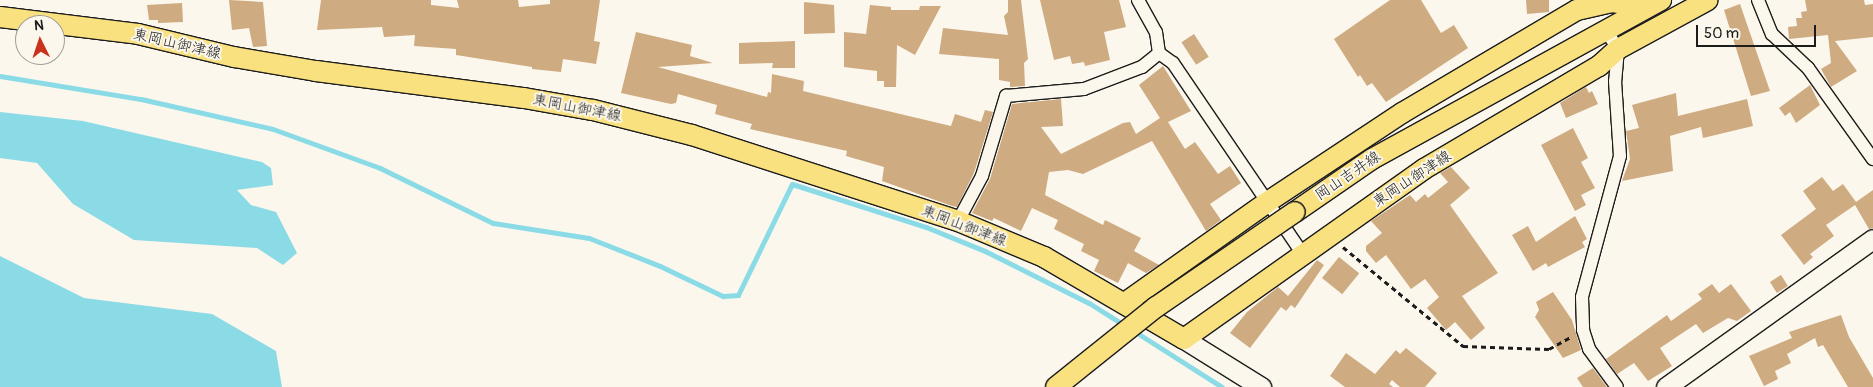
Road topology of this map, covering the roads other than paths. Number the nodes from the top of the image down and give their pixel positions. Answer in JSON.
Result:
{"nodes":[{"id":1,"x":1138,"y":0,"type":"edge"},
{"id":2,"x":1708,"y":0,"type":"edge"},
{"id":3,"x":1758,"y":0,"type":"edge"},
{"id":4,"x":1651,"y":2,"type":"edge"},
{"id":5,"x":0,"y":17,"type":"edge"},
{"id":6,"x":1605,"y":29,"type":"junction"},
{"id":7,"x":1618,"y":49,"type":"junction"},
{"id":8,"x":1159,"y":53,"type":"junction"},
{"id":9,"x":1873,"y":159,"type":"edge"},
{"id":10,"x":1266,"y":203,"type":"junction"},
{"id":11,"x":958,"y":221,"type":"junction"},
{"id":12,"x":1873,"y":239,"type":"edge"},
{"id":13,"x":1303,"y":254,"type":"junction"},
{"id":14,"x":1125,"y":303,"type":"junction"},
{"id":15,"x":1184,"y":339,"type":"junction"},
{"id":16,"x":1056,"y":387,"type":"edge"},
{"id":17,"x":1261,"y":387,"type":"edge"},
{"id":18,"x":1617,"y":387,"type":"edge"},
{"id":19,"x":1666,"y":387,"type":"edge"}],
"edges":[{"from":1,"to":8,"type":"street"},
{"from":2,"to":7,"type":"main road","name":"東岡山御津線"},
{"from":3,"to":9,"type":"street"},
{"from":4,"to":6,"type":"main road","name":"岡山吉井線"},
{"from":4,"to":10,"type":"main road"},
{"from":5,"to":11,"type":"main road","name":"東岡山御津線"},
{"from":6,"to":7,"type":"street"},
{"from":6,"to":16,"type":"main road","name":"岡山吉井線","bridge":true},
{"from":7,"to":13,"type":"main road","name":"東岡山御津線"},
{"from":7,"to":18,"type":"street"},
{"from":8,"to":10,"type":"street"},
{"from":8,"to":11,"type":"street"},
{"from":10,"to":13,"type":"street"},
{"from":10,"to":14,"type":"main road"},
{"from":11,"to":14,"type":"main road","name":"東岡山御津線"},
{"from":12,"to":19,"type":"street"},
{"from":13,"to":15,"type":"main road","name":"東岡山御津線"},
{"from":14,"to":15,"type":"main road","name":"東岡山御津線"},
{"from":15,"to":17,"type":"street"}]}
